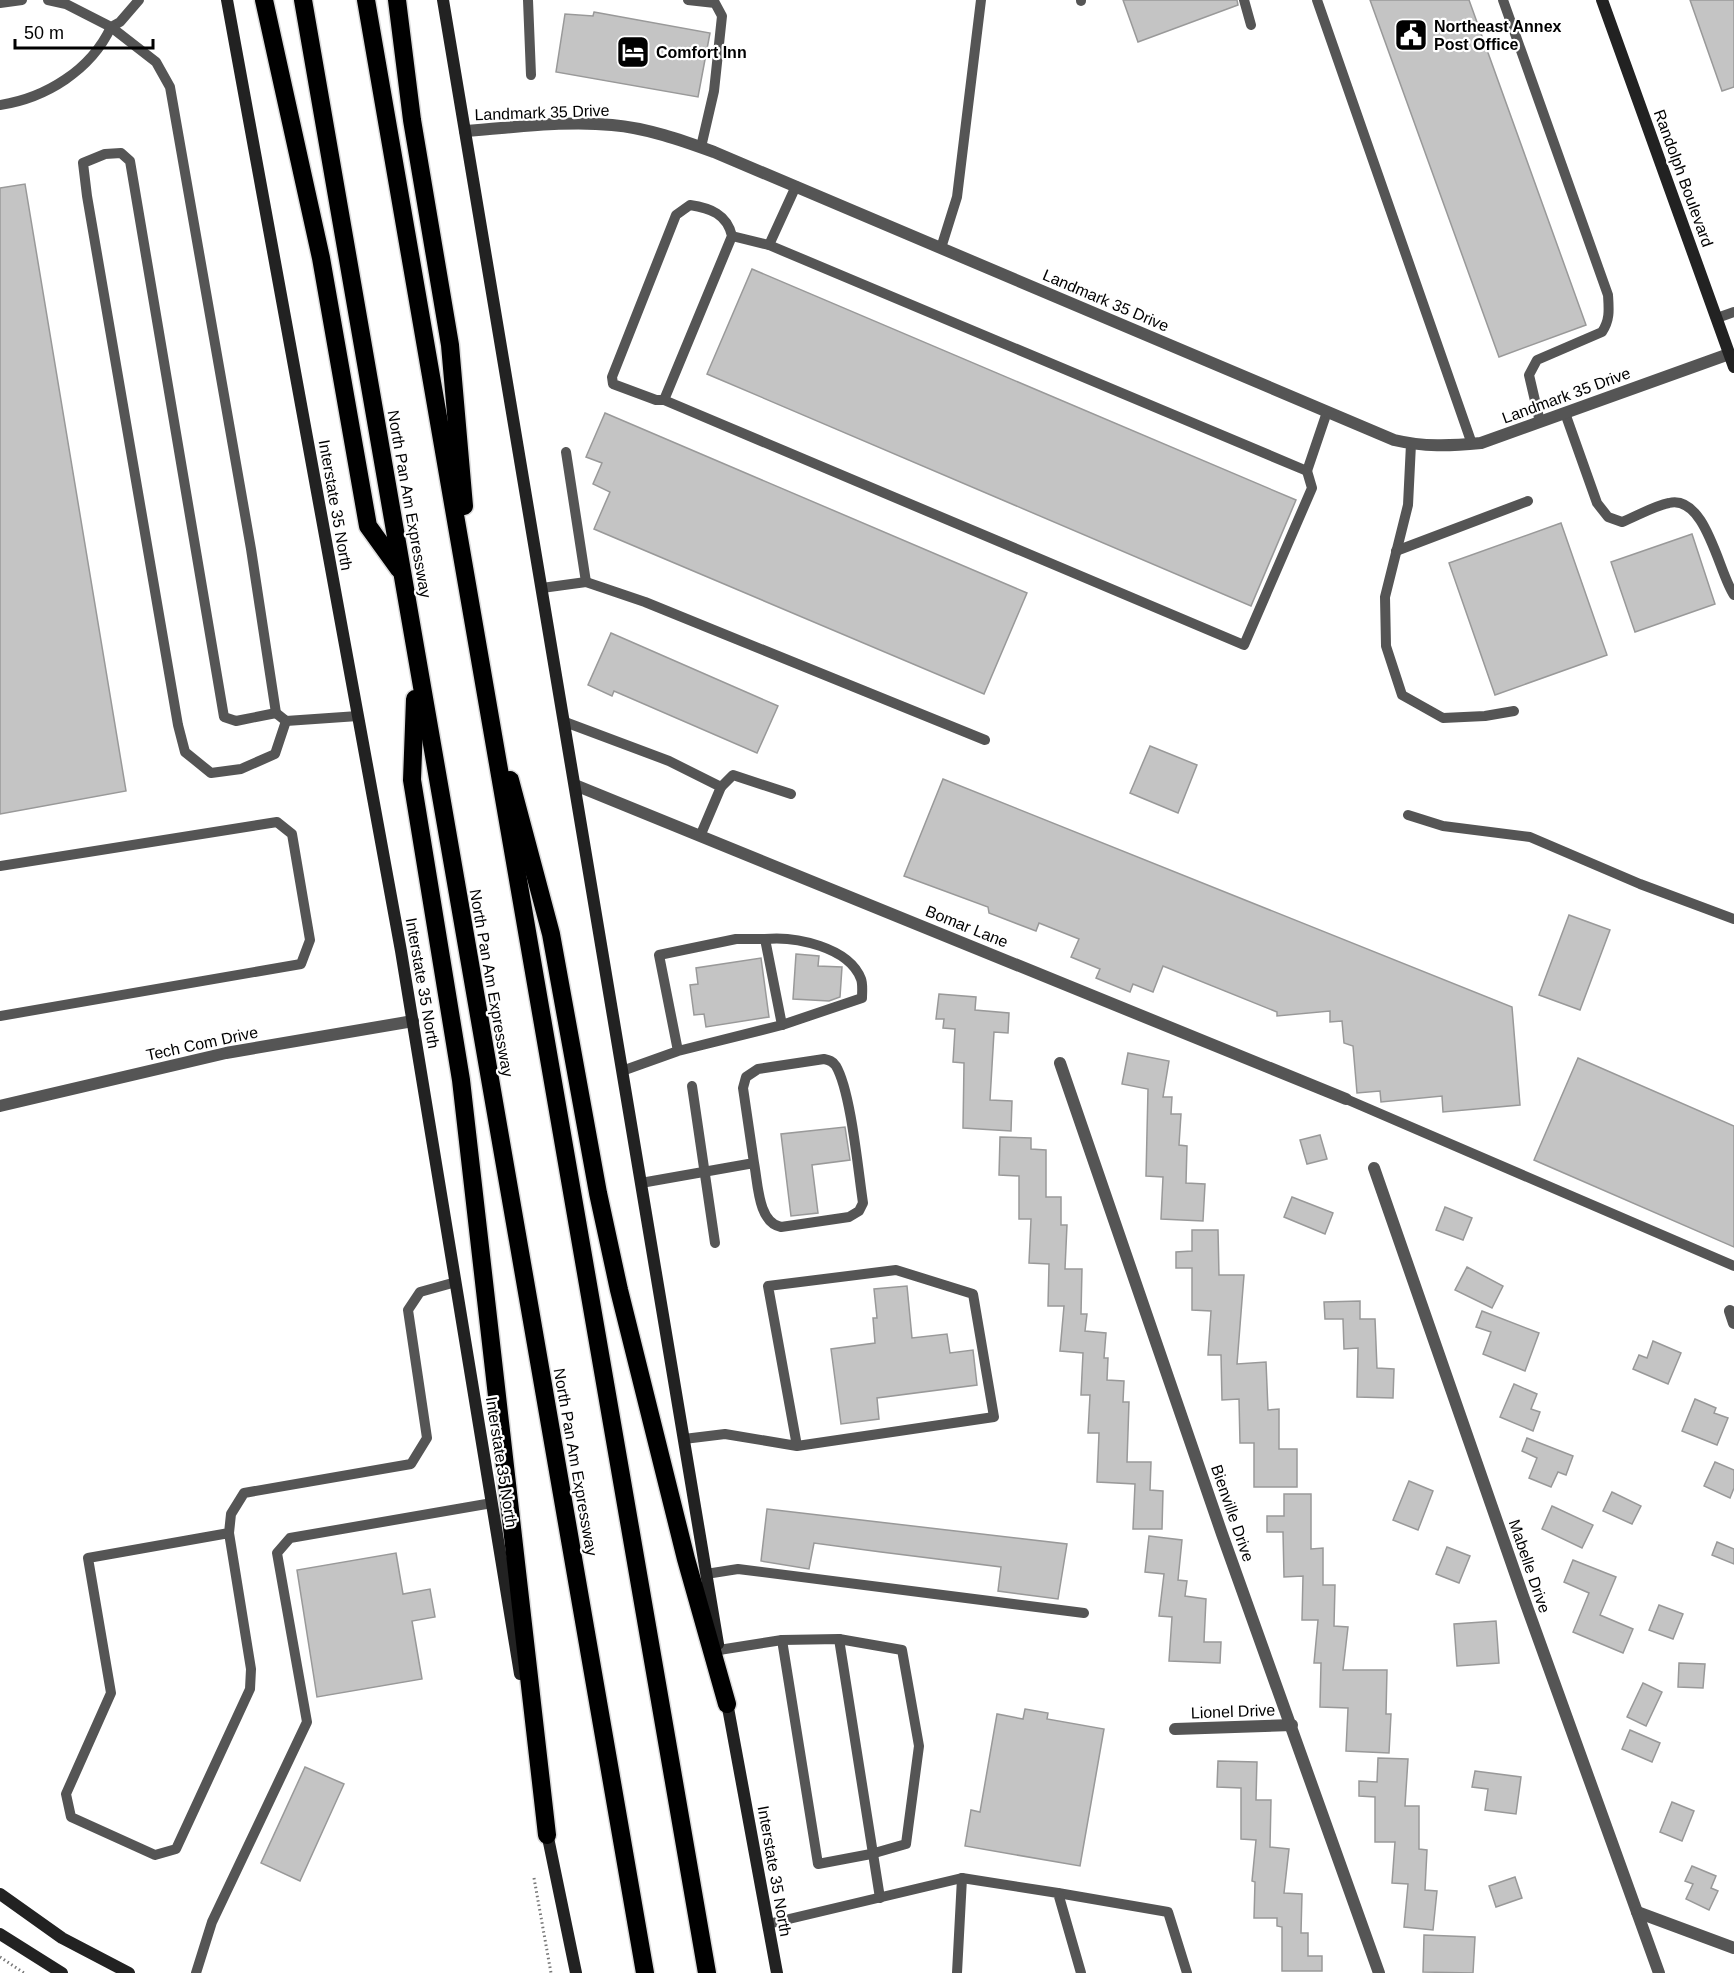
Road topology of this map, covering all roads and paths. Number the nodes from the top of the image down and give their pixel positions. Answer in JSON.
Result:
{"nodes":[{"id":1,"x":22,"y":0,"type":"edge"},
{"id":2,"x":48,"y":0,"type":"edge"},
{"id":3,"x":139,"y":0,"type":"edge"},
{"id":4,"x":227,"y":0,"type":"edge"},
{"id":5,"x":264,"y":0,"type":"edge"},
{"id":6,"x":303,"y":0,"type":"edge"},
{"id":7,"x":366,"y":0,"type":"edge"},
{"id":8,"x":397,"y":0,"type":"edge"},
{"id":9,"x":443,"y":0,"type":"edge"},
{"id":10,"x":528,"y":0,"type":"edge"},
{"id":11,"x":688,"y":0,"type":"edge"},
{"id":12,"x":981,"y":0,"type":"edge"},
{"id":13,"x":1244,"y":0,"type":"edge"},
{"id":14,"x":1317,"y":0,"type":"edge"},
{"id":15,"x":1503,"y":0,"type":"edge"},
{"id":16,"x":1602,"y":0,"type":"edge"},
{"id":17,"x":0,"y":3,"type":"edge"},
{"id":18,"x":1251,"y":25,"type":"dead end"},
{"id":19,"x":111,"y":27,"type":"junction"},
{"id":20,"x":531,"y":75,"type":"dead end"},
{"id":21,"x":0,"y":105,"type":"edge"},
{"id":22,"x":465,"y":131,"type":"junction"},
{"id":23,"x":701,"y":147,"type":"junction"},
{"id":24,"x":796,"y":186,"type":"junction"},
{"id":25,"x":732,"y":236,"type":"junction"},
{"id":26,"x":769,"y":245,"type":"junction"},
{"id":27,"x":941,"y":248,"type":"junction"},
{"id":28,"x":1734,"y":312,"type":"edge"},
{"id":29,"x":1717,"y":318,"type":"junction"},
{"id":30,"x":1729,"y":354,"type":"junction"},
{"id":31,"x":1734,"y":367,"type":"edge"},
{"id":32,"x":664,"y":400,"type":"junction"},
{"id":33,"x":1327,"y":412,"type":"junction"},
{"id":34,"x":1565,"y":413,"type":"junction"},
{"id":35,"x":1540,"y":422,"type":"junction"},
{"id":36,"x":1411,"y":444,"type":"junction"},
{"id":37,"x":1472,"y":444,"type":"junction"},
{"id":38,"x":566,"y":452,"type":"dead end"},
{"id":39,"x":1307,"y":471,"type":"junction"},
{"id":40,"x":1528,"y":501,"type":"dead end"},
{"id":41,"x":1396,"y":551,"type":"junction"},
{"id":42,"x":401,"y":572,"type":"junction"},
{"id":43,"x":586,"y":582,"type":"junction"},
{"id":44,"x":542,"y":588,"type":"junction"},
{"id":45,"x":1734,"y":595,"type":"edge"},
{"id":46,"x":475,"y":630,"type":"junction"},
{"id":47,"x":416,"y":661,"type":"junction"},
{"id":48,"x":480,"y":665,"type":"junction"},
{"id":49,"x":1514,"y":711,"type":"dead end"},
{"id":50,"x":276,"y":713,"type":"junction"},
{"id":51,"x":358,"y":716,"type":"junction"},
{"id":52,"x":286,"y":721,"type":"junction"},
{"id":53,"x":564,"y":722,"type":"junction"},
{"id":54,"x":985,"y":740,"type":"dead end"},
{"id":55,"x":575,"y":785,"type":"junction"},
{"id":56,"x":721,"y":787,"type":"junction"},
{"id":57,"x":791,"y":794,"type":"dead end"},
{"id":58,"x":1408,"y":815,"type":"dead end"},
{"id":59,"x":701,"y":834,"type":"junction"},
{"id":60,"x":0,"y":866,"type":"edge"},
{"id":61,"x":1734,"y":919,"type":"edge"},
{"id":62,"x":765,"y":939,"type":"junction"},
{"id":63,"x":0,"y":1016,"type":"edge"},
{"id":64,"x":412,"y":1022,"type":"junction"},
{"id":65,"x":782,"y":1025,"type":"junction"},
{"id":66,"x":678,"y":1051,"type":"junction"},
{"id":67,"x":1060,"y":1063,"type":"dead end"},
{"id":68,"x":622,"y":1071,"type":"junction"},
{"id":69,"x":692,"y":1086,"type":"dead end"},
{"id":70,"x":1346,"y":1099,"type":"joint"},
{"id":71,"x":0,"y":1106,"type":"edge"},
{"id":72,"x":754,"y":1163,"type":"junction"},
{"id":73,"x":1374,"y":1168,"type":"dead end"},
{"id":74,"x":706,"y":1172,"type":"junction"},
{"id":75,"x":641,"y":1183,"type":"junction"},
{"id":76,"x":715,"y":1243,"type":"dead end"},
{"id":77,"x":1734,"y":1266,"type":"edge"},
{"id":78,"x":456,"y":1282,"type":"junction"},
{"id":79,"x":684,"y":1439,"type":"junction"},
{"id":80,"x":796,"y":1446,"type":"junction"},
{"id":81,"x":492,"y":1503,"type":"junction"},
{"id":82,"x":229,"y":1533,"type":"junction"},
{"id":83,"x":706,"y":1574,"type":"junction"},
{"id":84,"x":1084,"y":1612,"type":"dead end"},
{"id":85,"x":839,"y":1639,"type":"junction"},
{"id":86,"x":782,"y":1640,"type":"junction"},
{"id":87,"x":719,"y":1650,"type":"junction"},
{"id":88,"x":728,"y":1704,"type":"junction"},
{"id":89,"x":1292,"y":1725,"type":"junction"},
{"id":90,"x":1174,"y":1729,"type":"dead end"},
{"id":91,"x":547,"y":1835,"type":"junction"},
{"id":92,"x":871,"y":1854,"type":"junction"},
{"id":93,"x":534,"y":1878,"type":"dead end"},
{"id":94,"x":962,"y":1878,"type":"junction"},
{"id":95,"x":1058,"y":1893,"type":"junction"},
{"id":96,"x":0,"y":1894,"type":"edge"},
{"id":97,"x":880,"y":1898,"type":"junction"},
{"id":98,"x":1637,"y":1912,"type":"junction"},
{"id":99,"x":768,"y":1924,"type":"junction"},
{"id":100,"x":0,"y":1934,"type":"edge"},
{"id":101,"x":1734,"y":1948,"type":"edge"},
{"id":102,"x":0,"y":1957,"type":"edge"},
{"id":103,"x":24,"y":1973,"type":"edge"},
{"id":104,"x":62,"y":1973,"type":"edge"},
{"id":105,"x":129,"y":1973,"type":"edge"},
{"id":106,"x":196,"y":1973,"type":"edge"},
{"id":107,"x":551,"y":1973,"type":"edge"},
{"id":108,"x":576,"y":1973,"type":"edge"},
{"id":109,"x":645,"y":1973,"type":"edge"},
{"id":110,"x":707,"y":1973,"type":"edge"},
{"id":111,"x":777,"y":1973,"type":"edge"},
{"id":112,"x":957,"y":1973,"type":"edge"},
{"id":113,"x":1081,"y":1973,"type":"edge"},
{"id":114,"x":1188,"y":1973,"type":"edge"},
{"id":115,"x":1379,"y":1973,"type":"edge"},
{"id":116,"x":1659,"y":1973,"type":"edge"}],
"edges":[{"from":1,"to":17,"type":"lane"},
{"from":2,"to":19,"type":"lane"},
{"from":3,"to":19,"type":"lane"},
{"from":4,"to":51,"type":"main road","name":"Interstate 35 North"},
{"from":5,"to":42,"type":"highway"},
{"from":6,"to":42,"type":"highway","name":"North Pan Am Expressway"},
{"from":7,"to":46,"type":"highway"},
{"from":8,"to":46,"type":"highway"},
{"from":9,"to":22,"type":"main road","name":"Interstate 35 North"},
{"from":10,"to":20,"type":"lane"},
{"from":11,"to":23,"type":"lane"},
{"from":12,"to":27,"type":"lane"},
{"from":13,"to":18,"type":"lane"},
{"from":14,"to":37,"type":"lane"},
{"from":15,"to":35,"type":"lane"},
{"from":16,"to":29,"type":"main road","name":"Randolph Boulevard"},
{"from":19,"to":21,"type":"lane"},
{"from":19,"to":50,"type":"lane"},
{"from":22,"to":23,"type":"street","name":"Landmark 35 Drive"},
{"from":22,"to":44,"type":"main road","name":"Interstate 35 North"},
{"from":23,"to":24,"type":"street","name":"Landmark 35 Drive"},
{"from":24,"to":26,"type":"lane"},
{"from":24,"to":27,"type":"street","name":"Landmark 35 Drive"},
{"from":25,"to":26,"type":"lane"},
{"from":25,"to":32,"type":"lane"},
{"from":25,"to":32,"type":"lane"},
{"from":26,"to":39,"type":"lane"},
{"from":27,"to":33,"type":"street","name":"Landmark 35 Drive"},
{"from":28,"to":29,"type":"lane"},
{"from":29,"to":30,"type":"main road","name":"Randolph Boulevard"},
{"from":30,"to":31,"type":"main road","name":"Randolph Boulevard"},
{"from":30,"to":34,"type":"street","name":"Landmark 35 Drive"},
{"from":32,"to":39,"type":"lane"},
{"from":33,"to":36,"type":"street","name":"Landmark 35 Drive"},
{"from":33,"to":39,"type":"lane"},
{"from":34,"to":35,"type":"street","name":"Landmark 35 Drive"},
{"from":34,"to":45,"type":"lane"},
{"from":35,"to":37,"type":"street","name":"Landmark 35 Drive"},
{"from":36,"to":37,"type":"street","name":"Landmark 35 Drive"},
{"from":36,"to":41,"type":"lane"},
{"from":38,"to":43,"type":"lane"},
{"from":40,"to":41,"type":"lane"},
{"from":41,"to":49,"type":"lane"},
{"from":42,"to":47,"type":"highway","name":"North Pan Am Expressway"},
{"from":43,"to":44,"type":"lane"},
{"from":43,"to":54,"type":"lane"},
{"from":44,"to":53,"type":"main road","name":"Interstate 35 North"},
{"from":46,"to":48,"type":"highway"},
{"from":47,"to":91,"type":"highway"},
{"from":47,"to":109,"type":"highway","name":"North Pan Am Expressway"},
{"from":48,"to":88,"type":"highway"},
{"from":48,"to":110,"type":"highway"},
{"from":50,"to":52,"type":"lane"},
{"from":50,"to":52,"type":"lane"},
{"from":51,"to":52,"type":"lane"},
{"from":51,"to":64,"type":"main road","name":"Interstate 35 North"},
{"from":53,"to":55,"type":"main road","name":"Interstate 35 North"},
{"from":53,"to":56,"type":"lane"},
{"from":55,"to":59,"type":"street","name":"Bomar Lane"},
{"from":55,"to":68,"type":"main road","name":"Interstate 35 North"},
{"from":56,"to":57,"type":"lane"},
{"from":56,"to":59,"type":"lane"},
{"from":58,"to":61,"type":"lane"},
{"from":59,"to":70,"type":"street","name":"Bomar Lane"},
{"from":60,"to":63,"type":"lane"},
{"from":62,"to":65,"type":"lane"},
{"from":62,"to":65,"type":"lane"},
{"from":62,"to":66,"type":"lane"},
{"from":64,"to":71,"type":"street","name":"Tech Com Drive"},
{"from":64,"to":78,"type":"main road","name":"Interstate 35 North"},
{"from":65,"to":66,"type":"lane"},
{"from":66,"to":68,"type":"lane"},
{"from":67,"to":89,"type":"street","name":"Bienville Drive"},
{"from":68,"to":75,"type":"main road","name":"Interstate 35 North"},
{"from":69,"to":74,"type":"lane"},
{"from":70,"to":77,"type":"lane"},
{"from":72,"to":72,"type":"lane"},
{"from":72,"to":74,"type":"lane"},
{"from":73,"to":98,"type":"street","name":"Mabelle Drive"},
{"from":74,"to":75,"type":"lane"},
{"from":74,"to":76,"type":"lane"},
{"from":75,"to":79,"type":"main road","name":"Interstate 35 North"},
{"from":78,"to":81,"type":"main road","name":"Interstate 35 North"},
{"from":78,"to":82,"type":"lane"},
{"from":79,"to":80,"type":"lane"},
{"from":79,"to":83,"type":"main road","name":"Interstate 35 North"},
{"from":80,"to":80,"type":"lane"},
{"from":81,"to":91,"type":"main road","name":"Interstate 35 North"},
{"from":81,"to":106,"type":"lane"},
{"from":82,"to":82,"type":"lane"},
{"from":83,"to":84,"type":"lane"},
{"from":83,"to":87,"type":"main road","name":"Interstate 35 North"},
{"from":85,"to":86,"type":"lane"},
{"from":85,"to":92,"type":"lane"},
{"from":85,"to":92,"type":"lane"},
{"from":86,"to":87,"type":"lane"},
{"from":86,"to":92,"type":"lane"},
{"from":87,"to":88,"type":"main road","name":"Interstate 35 North"},
{"from":88,"to":99,"type":"main road","name":"Interstate 35 North"},
{"from":89,"to":90,"type":"street","name":"Lionel Drive"},
{"from":89,"to":115,"type":"street","name":"Bienville Drive"},
{"from":91,"to":108,"type":"main road","name":"Interstate 35 North"},
{"from":92,"to":97,"type":"lane"},
{"from":93,"to":107,"type":"path"},
{"from":94,"to":95,"type":"lane"},
{"from":94,"to":97,"type":"lane"},
{"from":94,"to":112,"type":"lane"},
{"from":95,"to":113,"type":"lane"},
{"from":95,"to":114,"type":"lane"},
{"from":96,"to":105,"type":"main road"},
{"from":97,"to":99,"type":"lane"},
{"from":98,"to":101,"type":"street"},
{"from":98,"to":116,"type":"street","name":"Mabelle Drive"},
{"from":99,"to":111,"type":"main road","name":"Interstate 35 North"},
{"from":100,"to":104,"type":"main road"},
{"from":102,"to":103,"type":"path"}]}
